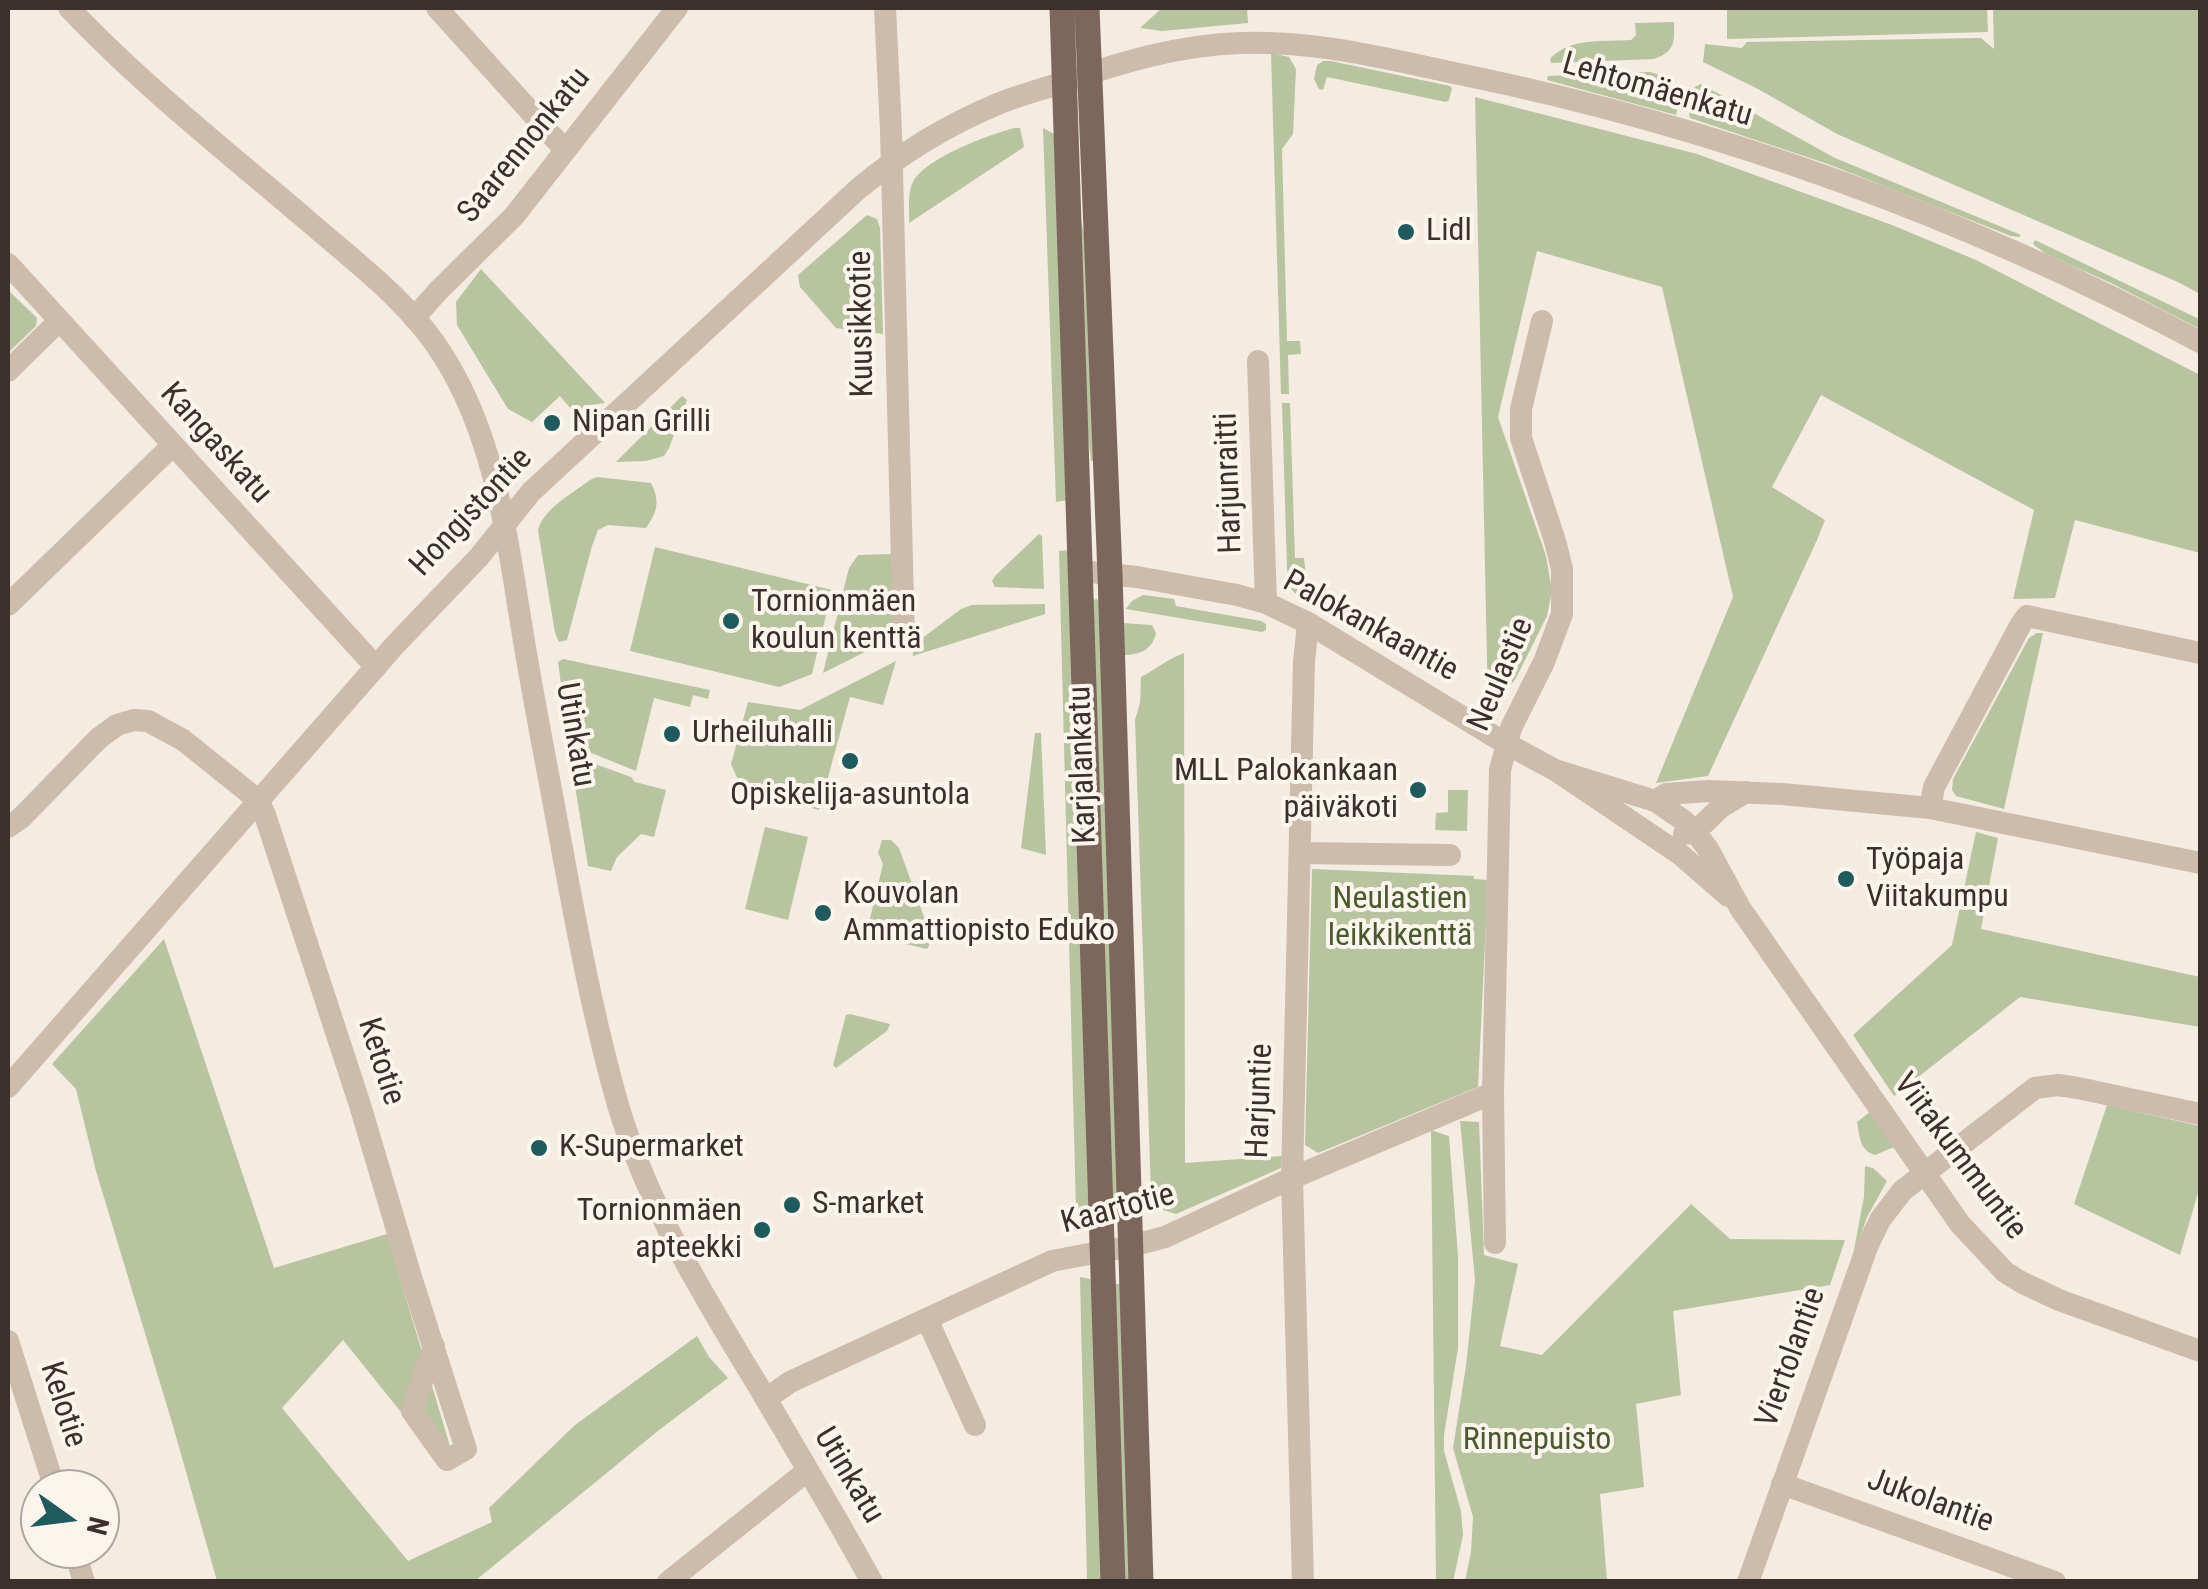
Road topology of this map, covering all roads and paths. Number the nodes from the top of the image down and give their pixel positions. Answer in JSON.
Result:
{"nodes":[{"id":1,"x":68,"y":8,"type":"edge"},
{"id":2,"x":437,"y":8,"type":"edge"},
{"id":3,"x":677,"y":8,"type":"edge"},
{"id":4,"x":885,"y":8,"type":"edge"},
{"id":5,"x":1062,"y":8,"type":"edge"},
{"id":6,"x":1088,"y":8,"type":"edge"},
{"id":7,"x":1078,"y":77,"type":"junction"},
{"id":8,"x":565,"y":150,"type":"junction"},
{"id":9,"x":891,"y":163,"type":"junction"},
{"id":10,"x":8,"y":264,"type":"edge"},
{"id":11,"x":414,"y":318,"type":"junction"},
{"id":12,"x":59,"y":321,"type":"junction"},
{"id":13,"x":1542,"y":321,"type":"dead end"},
{"id":14,"x":2200,"y":342,"type":"edge"},
{"id":15,"x":1258,"y":361,"type":"dead end"},
{"id":16,"x":8,"y":372,"type":"edge"},
{"id":17,"x":172,"y":446,"type":"junction"},
{"id":18,"x":504,"y":523,"type":"junction"},
{"id":19,"x":1081,"y":571,"type":"junction"},
{"id":20,"x":1110,"y":574,"type":"junction"},
{"id":21,"x":1266,"y":603,"type":"junction"},
{"id":22,"x":8,"y":606,"type":"edge"},
{"id":23,"x":1308,"y":623,"type":"junction"},
{"id":24,"x":904,"y":640,"type":"dead end"},
{"id":25,"x":2200,"y":653,"type":"edge"},
{"id":26,"x":376,"y":666,"type":"junction"},
{"id":27,"x":1505,"y":743,"type":"junction"},
{"id":28,"x":1555,"y":770,"type":"junction"},
{"id":29,"x":1746,"y":792,"type":"junction"},
{"id":30,"x":258,"y":800,"type":"junction"},
{"id":31,"x":1655,"y":801,"type":"junction"},
{"id":32,"x":1930,"y":808,"type":"junction"},
{"id":33,"x":8,"y":827,"type":"edge"},
{"id":34,"x":1696,"y":832,"type":"junction"},
{"id":35,"x":1656,"y":837,"type":"junction"},
{"id":36,"x":1300,"y":853,"type":"junction"},
{"id":37,"x":1450,"y":855,"type":"dead end"},
{"id":38,"x":2200,"y":862,"type":"edge"},
{"id":39,"x":1740,"y":908,"type":"junction"},
{"id":40,"x":8,"y":1088,"type":"edge"},
{"id":41,"x":1493,"y":1093,"type":"junction"},
{"id":42,"x":2200,"y":1114,"type":"edge"},
{"id":43,"x":1926,"y":1174,"type":"junction"},
{"id":44,"x":1292,"y":1178,"type":"junction"},
{"id":45,"x":1496,"y":1243,"type":"dead end"},
{"id":46,"x":1131,"y":1246,"type":"junction"},
{"id":47,"x":1102,"y":1252,"type":"junction"},
{"id":48,"x":927,"y":1319,"type":"junction"},
{"id":49,"x":8,"y":1341,"type":"edge"},
{"id":50,"x":434,"y":1346,"type":"dead end"},
{"id":51,"x":2200,"y":1351,"type":"edge"},
{"id":52,"x":766,"y":1399,"type":"junction"},
{"id":53,"x":976,"y":1425,"type":"dead end"},
{"id":54,"x":49,"y":1469,"type":"edge"},
{"id":55,"x":807,"y":1471,"type":"junction"},
{"id":56,"x":1782,"y":1484,"type":"junction"},
{"id":57,"x":668,"y":1582,"type":"edge"},
{"id":58,"x":872,"y":1582,"type":"edge"},
{"id":59,"x":1113,"y":1582,"type":"edge"},
{"id":60,"x":1141,"y":1582,"type":"edge"},
{"id":61,"x":1303,"y":1582,"type":"edge"},
{"id":62,"x":1748,"y":1582,"type":"edge"},
{"id":63,"x":2056,"y":1582,"type":"edge"}],
"edges":[{"from":1,"to":11,"type":"street","name":"Utinkatu"},
{"from":2,"to":8,"type":"street"},
{"from":3,"to":8,"type":"street","name":"Saarennonkatu"},
{"from":4,"to":9,"type":"street","name":"Kuusikkotie"},
{"from":5,"to":7,"type":"main road","name":"Karjalankatu"},
{"from":6,"to":7,"type":"main road","name":"Karjalankatu"},
{"from":7,"to":9,"type":"street","name":"Hongistontie"},
{"from":7,"to":14,"type":"street","name":"Lehtomäenkatu"},
{"from":7,"to":19,"type":"main road","name":"Karjalankatu"},
{"from":7,"to":20,"type":"main road","name":"Karjalankatu"},
{"from":8,"to":11,"type":"street","name":"Saarennonkatu"},
{"from":9,"to":18,"type":"street","name":"Hongistontie"},
{"from":9,"to":24,"type":"street","name":"Kuusikkotie"},
{"from":10,"to":12,"type":"street","name":"Kangaskatu"},
{"from":11,"to":18,"type":"street","name":"Utinkatu"},
{"from":12,"to":16,"type":"street"},
{"from":12,"to":17,"type":"street","name":"Kangaskatu"},
{"from":13,"to":27,"type":"street","name":"Neulastie"},
{"from":15,"to":21,"type":"street","name":"Harjunraitti"},
{"from":17,"to":22,"type":"street"},
{"from":17,"to":26,"type":"street","name":"Kangaskatu"},
{"from":18,"to":26,"type":"street","name":"Hongistontie"},
{"from":18,"to":52,"type":"street","name":"Utinkatu"},
{"from":19,"to":20,"type":"street","name":"Palokankaantie"},
{"from":19,"to":47,"type":"main road","name":"Karjalankatu"},
{"from":20,"to":21,"type":"street","name":"Palokankaantie"},
{"from":20,"to":46,"type":"main road","name":"Karjalankatu"},
{"from":21,"to":23,"type":"street","name":"Palokankaantie"},
{"from":23,"to":27,"type":"street","name":"Palokankaantie"},
{"from":23,"to":36,"type":"street","name":"Harjuntie"},
{"from":25,"to":32,"type":"street"},
{"from":26,"to":30,"type":"street","name":"Hongistontie"},
{"from":27,"to":28,"type":"street","name":"Palokankaantie"},
{"from":27,"to":41,"type":"street","name":"Neulastie"},
{"from":28,"to":31,"type":"street","name":"Palokankaantie"},
{"from":28,"to":35,"type":"street","name":"Palokankaantie"},
{"from":29,"to":31,"type":"street","name":"Palokankaantie"},
{"from":29,"to":32,"type":"street","name":"Palokankaantie"},
{"from":29,"to":34,"type":"street"},
{"from":30,"to":33,"type":"street"},
{"from":30,"to":40,"type":"street","name":"Hongistontie"},
{"from":30,"to":50,"type":"street","name":"Ketotie"},
{"from":31,"to":34,"type":"street","name":"Viitakummuntie"},
{"from":31,"to":35,"type":"street"},
{"from":32,"to":38,"type":"street","name":"Palokankaantie"},
{"from":34,"to":35,"type":"street"},
{"from":34,"to":39,"type":"street","name":"Viitakummuntie"},
{"from":35,"to":39,"type":"street","name":"Viitakummuntie"},
{"from":36,"to":37,"type":"street"},
{"from":36,"to":44,"type":"street","name":"Harjuntie"},
{"from":39,"to":43,"type":"street","name":"Viitakummuntie"},
{"from":41,"to":44,"type":"street","name":"Kaartotie"},
{"from":41,"to":45,"type":"street","name":"Neulastie"},
{"from":42,"to":43,"type":"street","name":"Viertolantie"},
{"from":43,"to":51,"type":"street","name":"Viitakummuntie"},
{"from":43,"to":56,"type":"street","name":"Viertolantie"},
{"from":44,"to":46,"type":"street","name":"Kaartotie"},
{"from":44,"to":61,"type":"street","name":"Harjuntie"},
{"from":46,"to":47,"type":"street","name":"Kaartotie"},
{"from":46,"to":60,"type":"main road","name":"Karjalankatu"},
{"from":47,"to":48,"type":"street","name":"Kaartotie"},
{"from":47,"to":59,"type":"main road","name":"Karjalankatu"},
{"from":48,"to":52,"type":"street","name":"Kaartotie"},
{"from":48,"to":53,"type":"street"},
{"from":49,"to":54,"type":"street","name":"Kelotie"},
{"from":52,"to":55,"type":"street","name":"Utinkatu"},
{"from":55,"to":57,"type":"street"},
{"from":55,"to":58,"type":"street","name":"Utinkatu"},
{"from":56,"to":62,"type":"street","name":"Viertolantie"},
{"from":56,"to":63,"type":"street","name":"Jukolantie"}]}
